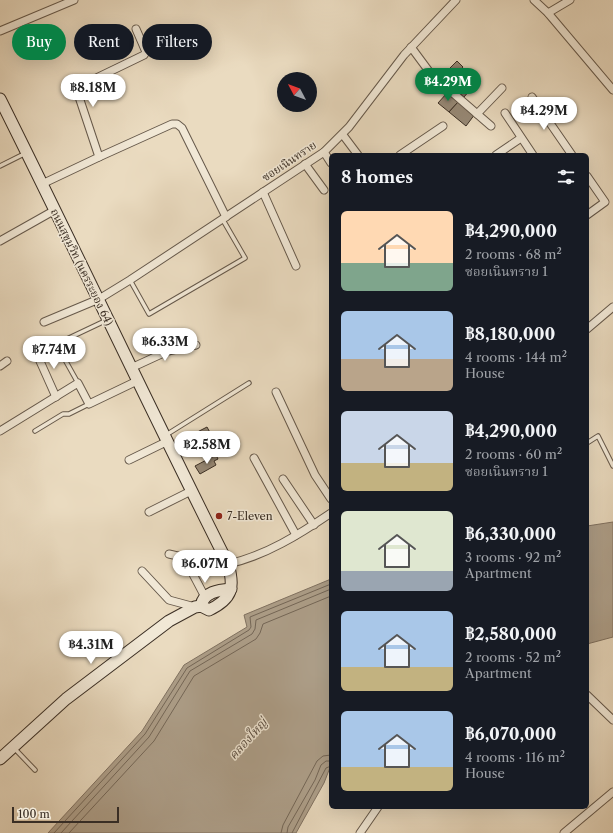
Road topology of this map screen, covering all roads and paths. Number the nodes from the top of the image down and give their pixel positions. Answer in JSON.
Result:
{"nodes":[{"id":1,"x":74,"y":0,"type":"edge"},
{"id":2,"x":456,"y":0,"type":"edge"},
{"id":3,"x":534,"y":0,"type":"edge"},
{"id":4,"x":570,"y":0,"type":"edge"},
{"id":5,"x":548,"y":13,"type":"junction"},
{"id":6,"x":136,"y":29,"type":"dead end"},
{"id":7,"x":0,"y":31,"type":"edge"},
{"id":8,"x":411,"y":47,"type":"junction"},
{"id":9,"x":502,"y":88,"type":"dead end"},
{"id":10,"x":613,"y":90,"type":"edge"},
{"id":11,"x":532,"y":97,"type":"dead end"},
{"id":12,"x":0,"y":99,"type":"edge"},
{"id":13,"x":505,"y":113,"type":"dead end"},
{"id":14,"x":477,"y":114,"type":"junction"},
{"id":15,"x":443,"y":126,"type":"dead end"},
{"id":16,"x":491,"y":126,"type":"dead end"},
{"id":17,"x":343,"y":135,"type":"junction"},
{"id":18,"x":521,"y":138,"type":"junction"},
{"id":19,"x":324,"y":152,"type":"junction"},
{"id":20,"x":27,"y":153,"type":"junction"},
{"id":21,"x":356,"y":153,"type":"edge"},
{"id":22,"x":403,"y":153,"type":"edge"},
{"id":23,"x":499,"y":153,"type":"edge"},
{"id":24,"x":532,"y":153,"type":"edge"},
{"id":25,"x":571,"y":153,"type":"edge"},
{"id":26,"x":99,"y":157,"type":"junction"},
{"id":27,"x":329,"y":160,"type":"edge"},
{"id":28,"x":305,"y":164,"type":"junction"},
{"id":29,"x":0,"y":166,"type":"edge"},
{"id":30,"x":589,"y":179,"type":"edge"},
{"id":31,"x":42,"y":184,"type":"junction"},
{"id":32,"x":324,"y":190,"type":"dead end"},
{"id":33,"x":263,"y":192,"type":"junction"},
{"id":34,"x":54,"y":210,"type":"junction"},
{"id":35,"x":589,"y":214,"type":"edge"},
{"id":36,"x":224,"y":219,"type":"junction"},
{"id":37,"x":0,"y":241,"type":"edge"},
{"id":38,"x":296,"y":266,"type":"dead end"},
{"id":39,"x":130,"y":280,"type":"junction"},
{"id":40,"x":99,"y":299,"type":"junction"},
{"id":41,"x":613,"y":307,"type":"edge"},
{"id":42,"x":108,"y":319,"type":"junction"},
{"id":43,"x":44,"y":322,"type":"dead end"},
{"id":44,"x":589,"y":327,"type":"edge"},
{"id":45,"x":196,"y":345,"type":"dead end"},
{"id":46,"x":50,"y":347,"type":"dead end"},
{"id":47,"x":35,"y":350,"type":"dead end"},
{"id":48,"x":64,"y":358,"type":"dead end"},
{"id":49,"x":7,"y":361,"type":"dead end"},
{"id":50,"x":0,"y":366,"type":"edge"},
{"id":51,"x":131,"y":368,"type":"junction"},
{"id":52,"x":137,"y":381,"type":"junction"},
{"id":53,"x":78,"y":383,"type":"junction"},
{"id":54,"x":249,"y":383,"type":"dead end"},
{"id":55,"x":276,"y":392,"type":"dead end"},
{"id":56,"x":56,"y":397,"type":"junction"},
{"id":57,"x":90,"y":404,"type":"junction"},
{"id":58,"x":0,"y":431,"type":"edge"},
{"id":59,"x":35,"y":431,"type":"dead end"},
{"id":60,"x":166,"y":438,"type":"junction"},
{"id":61,"x":589,"y":442,"type":"edge"},
{"id":62,"x":254,"y":458,"type":"dead end"},
{"id":63,"x":129,"y":460,"type":"dead end"},
{"id":64,"x":613,"y":466,"type":"edge"},
{"id":65,"x":283,"y":479,"type":"dead end"},
{"id":66,"x":191,"y":491,"type":"junction"},
{"id":67,"x":329,"y":496,"type":"edge"},
{"id":68,"x":149,"y":512,"type":"dead end"},
{"id":69,"x":329,"y":514,"type":"edge"},
{"id":70,"x":314,"y":525,"type":"junction"},
{"id":71,"x":296,"y":535,"type":"junction"},
{"id":72,"x":169,"y":554,"type":"dead end"},
{"id":73,"x":228,"y":564,"type":"junction"},
{"id":74,"x":142,"y":571,"type":"dead end"},
{"id":75,"x":200,"y":603,"type":"junction"},
{"id":76,"x":589,"y":697,"type":"edge"},
{"id":77,"x":613,"y":720,"type":"edge"},
{"id":78,"x":13,"y":747,"type":"junction"},
{"id":79,"x":0,"y":759,"type":"edge"},
{"id":80,"x":35,"y":770,"type":"dead end"},
{"id":81,"x":613,"y":792,"type":"edge"},
{"id":82,"x":377,"y":809,"type":"edge"},
{"id":83,"x":360,"y":833,"type":"edge"},
{"id":84,"x":564,"y":833,"type":"edge"}],
"edges":[{"from":1,"to":7,"type":"street"},
{"from":2,"to":8,"type":"street","name":"ซอยเนินทราย"},
{"from":3,"to":5,"type":"street"},
{"from":4,"to":5,"type":"street"},
{"from":5,"to":10,"type":"street"},
{"from":6,"to":26,"type":"street"},
{"from":8,"to":14,"type":"street"},
{"from":8,"to":17,"type":"street","name":"ซอยเนินทราย"},
{"from":9,"to":14,"type":"street"},
{"from":11,"to":25,"type":"street"},
{"from":12,"to":20,"type":"street","name":"ถนนสุขุมวิท (นครระยอง 64)"},
{"from":13,"to":18,"type":"street"},
{"from":14,"to":16,"type":"street"},
{"from":15,"to":22,"type":"street"},
{"from":17,"to":19,"type":"street","name":"ซอยเนินทราย"},
{"from":17,"to":21,"type":"street"},
{"from":18,"to":23,"type":"street"},
{"from":18,"to":24,"type":"street"},
{"from":19,"to":27,"type":"street"},
{"from":19,"to":28,"type":"street","name":"ซอยเนินทราย"},
{"from":20,"to":29,"type":"lane"},
{"from":20,"to":31,"type":"street","name":"ถนนสุขุมวิท (นครระยอง 64)"},
{"from":26,"to":31,"type":"street"},
{"from":26,"to":36,"type":"street"},
{"from":28,"to":32,"type":"street"},
{"from":28,"to":33,"type":"street","name":"ซอยเนินทราย"},
{"from":30,"to":35,"type":"street"},
{"from":31,"to":34,"type":"street","name":"ถนนสุขุมวิท (นครระยอง 64)"},
{"from":33,"to":36,"type":"street","name":"ซอยเนินทราย"},
{"from":33,"to":38,"type":"street"},
{"from":34,"to":37,"type":"street"},
{"from":34,"to":40,"type":"street","name":"ถนนสุขุมวิท (นครระยอง 64)"},
{"from":36,"to":39,"type":"street","name":"ซอยเนินทราย"},
{"from":36,"to":39,"type":"lane"},
{"from":39,"to":40,"type":"street","name":"ซอยเนินทราย"},
{"from":40,"to":42,"type":"street","name":"ถนนสุขุมวิท (นครระยอง 64)"},
{"from":40,"to":43,"type":"street","name":"ซอยเนินทราย"},
{"from":41,"to":44,"type":"street"},
{"from":42,"to":46,"type":"lane"},
{"from":42,"to":51,"type":"street","name":"ถนนสุขุมวิท (นครระยอง 64)"},
{"from":45,"to":51,"type":"street"},
{"from":47,"to":56,"type":"street"},
{"from":48,"to":53,"type":"lane"},
{"from":49,"to":50,"type":"street"},
{"from":51,"to":52,"type":"street","name":"ถนนสุขุมวิท (นครระยอง 64)"},
{"from":52,"to":57,"type":"street"},
{"from":52,"to":60,"type":"street","name":"ถนนสุขุมวิท (นครระยอง 64)"},
{"from":53,"to":56,"type":"street"},
{"from":53,"to":57,"type":"street"},
{"from":54,"to":60,"type":"lane"},
{"from":55,"to":67,"type":"street"},
{"from":56,"to":58,"type":"street"},
{"from":57,"to":59,"type":"lane"},
{"from":60,"to":63,"type":"street"},
{"from":60,"to":66,"type":"street","name":"ถนนสุขุมวิท (นครระยอง 64)"},
{"from":61,"to":64,"type":"lane"},
{"from":62,"to":71,"type":"street"},
{"from":65,"to":70,"type":"street"},
{"from":66,"to":68,"type":"street"},
{"from":66,"to":73,"type":"street","name":"ถนนสุขุมวิท (นครระยอง 64)"},
{"from":69,"to":70,"type":"street"},
{"from":70,"to":71,"type":"street"},
{"from":71,"to":73,"type":"street"},
{"from":72,"to":75,"type":"street"},
{"from":73,"to":75,"type":"street","name":"ถนนสุขุมวิท (นครระยอง 64)"},
{"from":74,"to":75,"type":"street"},
{"from":75,"to":78,"type":"street"},
{"from":76,"to":77,"type":"street"},
{"from":78,"to":79,"type":"street"},
{"from":78,"to":80,"type":"lane"},
{"from":81,"to":84,"type":"street"},
{"from":82,"to":83,"type":"street"}]}
